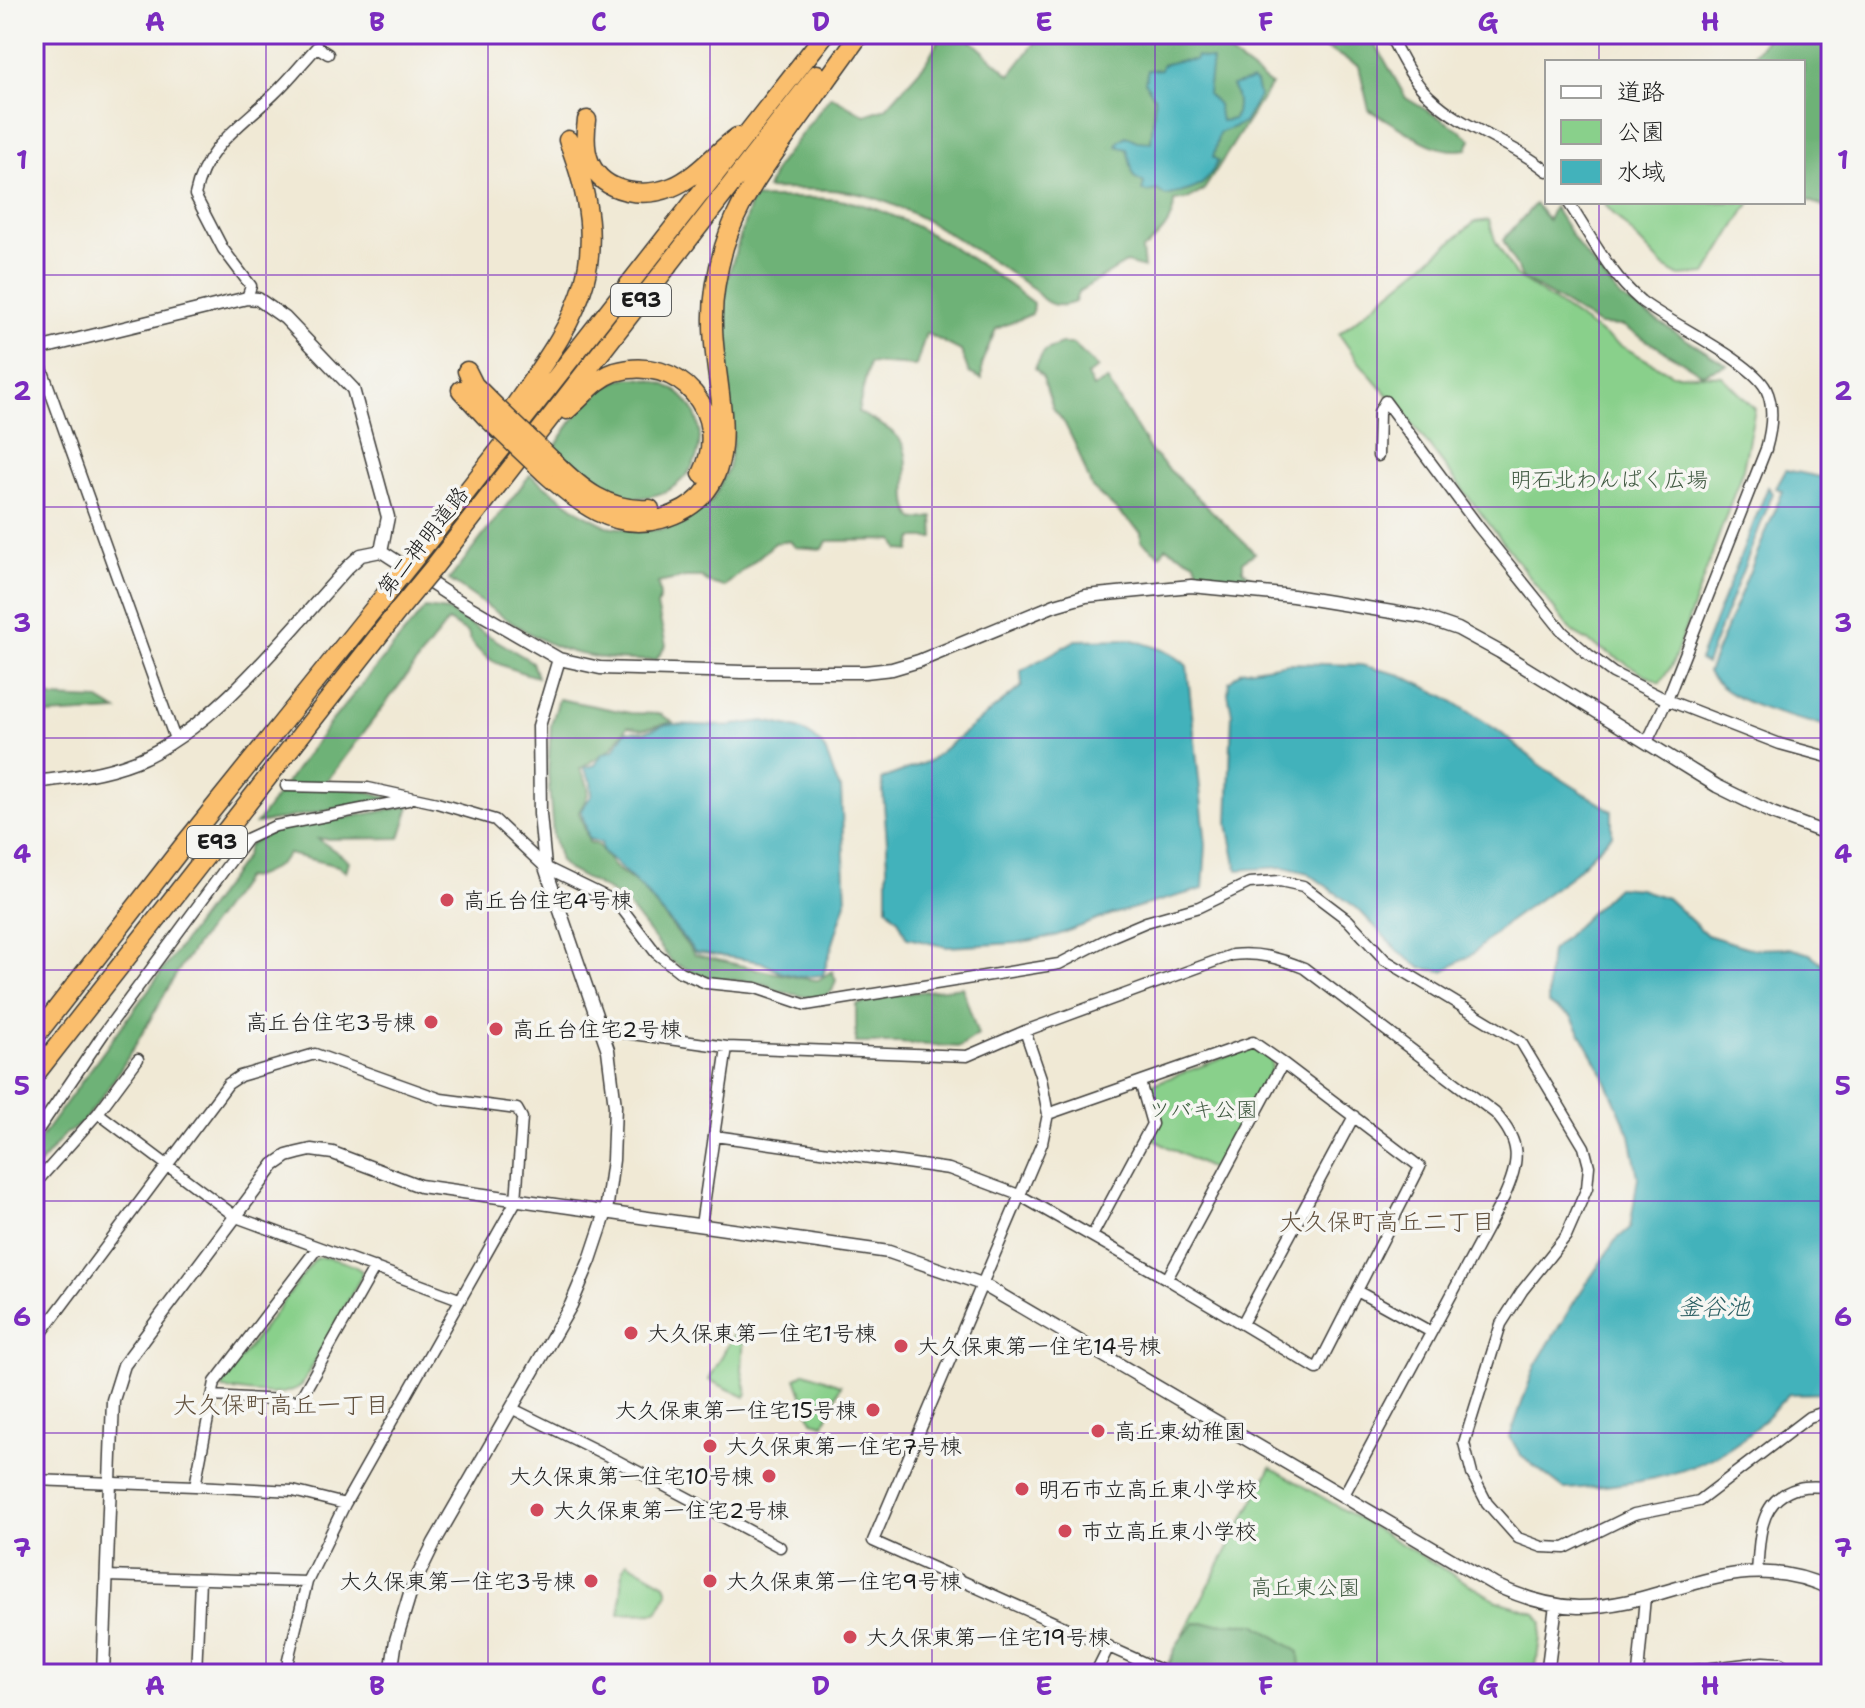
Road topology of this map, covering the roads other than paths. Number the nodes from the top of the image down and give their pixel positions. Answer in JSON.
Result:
{"nodes":[{"id":1,"x":825,"y":34,"type":"edge"},
{"id":2,"x":848,"y":34,"type":"edge"},
{"id":3,"x":860,"y":34,"type":"edge"},
{"id":4,"x":1389,"y":34,"type":"edge"},
{"id":5,"x":328,"y":54,"type":"dead end"},
{"id":6,"x":587,"y":120,"type":"dead end"},
{"id":7,"x":755,"y":125,"type":"junction"},
{"id":8,"x":568,"y":140,"type":"dead end"},
{"id":9,"x":1545,"y":169,"type":"edge"},
{"id":10,"x":1569,"y":204,"type":"edge"},
{"id":11,"x":247,"y":298,"type":"junction"},
{"id":12,"x":35,"y":350,"type":"edge"},
{"id":13,"x":467,"y":371,"type":"dead end"},
{"id":14,"x":461,"y":390,"type":"dead end"},
{"id":15,"x":491,"y":412,"type":"junction"},
{"id":16,"x":540,"y":430,"type":"junction"},
{"id":17,"x":1378,"y":456,"type":"dead end"},
{"id":18,"x":548,"y":467,"type":"junction"},
{"id":19,"x":459,"y":498,"type":"junction"},
{"id":20,"x":381,"y":551,"type":"junction"},
{"id":21,"x":559,"y":659,"type":"junction"},
{"id":22,"x":1667,"y":700,"type":"junction"},
{"id":23,"x":175,"y":739,"type":"junction"},
{"id":24,"x":1647,"y":742,"type":"junction"},
{"id":25,"x":1831,"y":758,"type":"edge"},
{"id":26,"x":34,"y":782,"type":"edge"},
{"id":27,"x":286,"y":786,"type":"dead end"},
{"id":28,"x":414,"y":798,"type":"junction"},
{"id":29,"x":1831,"y":835,"type":"edge"},
{"id":30,"x":545,"y":867,"type":"junction"},
{"id":31,"x":603,"y":1030,"type":"junction"},
{"id":32,"x":1025,"y":1031,"type":"junction"},
{"id":33,"x":34,"y":1038,"type":"edge"},
{"id":34,"x":727,"y":1047,"type":"junction"},
{"id":35,"x":138,"y":1059,"type":"dead end"},
{"id":36,"x":1283,"y":1063,"type":"junction"},
{"id":37,"x":34,"y":1076,"type":"edge"},
{"id":38,"x":1140,"y":1082,"type":"junction"},
{"id":39,"x":98,"y":1113,"type":"junction"},
{"id":40,"x":1048,"y":1114,"type":"junction"},
{"id":41,"x":1354,"y":1116,"type":"junction"},
{"id":42,"x":34,"y":1136,"type":"edge"},
{"id":43,"x":715,"y":1136,"type":"junction"},
{"id":44,"x":165,"y":1165,"type":"junction"},
{"id":45,"x":34,"y":1185,"type":"edge"},
{"id":46,"x":1019,"y":1195,"type":"junction"},
{"id":47,"x":516,"y":1201,"type":"junction"},
{"id":48,"x":606,"y":1212,"type":"junction"},
{"id":49,"x":236,"y":1217,"type":"junction"},
{"id":50,"x":701,"y":1225,"type":"junction"},
{"id":51,"x":1092,"y":1236,"type":"junction"},
{"id":52,"x":318,"y":1247,"type":"junction"},
{"id":53,"x":375,"y":1267,"type":"junction"},
{"id":54,"x":1167,"y":1279,"type":"junction"},
{"id":55,"x":982,"y":1284,"type":"junction"},
{"id":56,"x":1357,"y":1291,"type":"junction"},
{"id":57,"x":459,"y":1299,"type":"junction"},
{"id":58,"x":1242,"y":1324,"type":"junction"},
{"id":59,"x":1431,"y":1332,"type":"junction"},
{"id":60,"x":34,"y":1343,"type":"edge"},
{"id":61,"x":212,"y":1396,"type":"junction"},
{"id":62,"x":511,"y":1408,"type":"junction"},
{"id":63,"x":1831,"y":1410,"type":"edge"},
{"id":64,"x":34,"y":1480,"type":"edge"},
{"id":65,"x":110,"y":1484,"type":"junction"},
{"id":66,"x":195,"y":1486,"type":"junction"},
{"id":67,"x":1831,"y":1487,"type":"edge"},
{"id":68,"x":1344,"y":1495,"type":"junction"},
{"id":69,"x":345,"y":1504,"type":"junction"},
{"id":70,"x":780,"y":1547,"type":"dead end"},
{"id":71,"x":1757,"y":1572,"type":"junction"},
{"id":72,"x":106,"y":1576,"type":"junction"},
{"id":73,"x":200,"y":1580,"type":"junction"},
{"id":74,"x":307,"y":1582,"type":"junction"},
{"id":75,"x":1831,"y":1589,"type":"edge"},
{"id":76,"x":1645,"y":1597,"type":"junction"},
{"id":77,"x":1556,"y":1605,"type":"junction"},
{"id":78,"x":1109,"y":1646,"type":"junction"},
{"id":79,"x":1725,"y":1671,"type":"edge"},
{"id":80,"x":103,"y":1674,"type":"edge"},
{"id":81,"x":196,"y":1674,"type":"edge"},
{"id":82,"x":287,"y":1674,"type":"edge"},
{"id":83,"x":391,"y":1674,"type":"edge"},
{"id":84,"x":1095,"y":1674,"type":"edge"},
{"id":85,"x":1169,"y":1674,"type":"edge"},
{"id":86,"x":1547,"y":1674,"type":"edge"},
{"id":87,"x":1638,"y":1674,"type":"edge"},
{"id":88,"x":1663,"y":1674,"type":"edge"},
{"id":89,"x":1797,"y":1674,"type":"edge"}],
"edges":[{"from":1,"to":7,"type":"highway","name":"第二神明道路","number":"E93"},
{"from":2,"to":16,"type":"highway","name":"第二神明道路","number":"E93"},
{"from":3,"to":18,"type":"highway"},
{"from":4,"to":9,"type":"street"},
{"from":5,"to":11,"type":"street"},
{"from":6,"to":7,"type":"highway"},
{"from":7,"to":19,"type":"highway","name":"第二神明道路","number":"E93"},
{"from":8,"to":19,"type":"highway"},
{"from":10,"to":22,"type":"street"},
{"from":11,"to":12,"type":"street"},
{"from":11,"to":20,"type":"street"},
{"from":12,"to":23,"type":"street"},
{"from":13,"to":15,"type":"highway"},
{"from":14,"to":15,"type":"highway"},
{"from":15,"to":18,"type":"highway","bridge":true},
{"from":16,"to":18,"type":"highway"},
{"from":16,"to":37,"type":"highway","name":"第二神明道路","number":"E93","bridge":true},
{"from":17,"to":22,"type":"street"},
{"from":19,"to":33,"type":"highway","name":"第二神明道路","number":"E93","bridge":true},
{"from":20,"to":21,"type":"street"},
{"from":20,"to":23,"type":"street"},
{"from":21,"to":24,"type":"street"},
{"from":21,"to":30,"type":"street"},
{"from":22,"to":24,"type":"street"},
{"from":22,"to":25,"type":"street"},
{"from":23,"to":26,"type":"street"},
{"from":24,"to":29,"type":"street"},
{"from":27,"to":28,"type":"street"},
{"from":28,"to":30,"type":"street"},
{"from":28,"to":42,"type":"street"},
{"from":30,"to":31,"type":"street"},
{"from":30,"to":63,"type":"street"},
{"from":31,"to":34,"type":"street"},
{"from":31,"to":48,"type":"street"},
{"from":32,"to":34,"type":"street"},
{"from":32,"to":40,"type":"street"},
{"from":32,"to":59,"type":"street"},
{"from":34,"to":43,"type":"street"},
{"from":35,"to":39,"type":"street"},
{"from":36,"to":38,"type":"street"},
{"from":36,"to":41,"type":"street"},
{"from":36,"to":54,"type":"street"},
{"from":38,"to":40,"type":"street"},
{"from":38,"to":51,"type":"street"},
{"from":39,"to":44,"type":"street"},
{"from":39,"to":45,"type":"street"},
{"from":40,"to":46,"type":"street"},
{"from":41,"to":56,"type":"street"},
{"from":41,"to":58,"type":"street"},
{"from":43,"to":46,"type":"street"},
{"from":43,"to":50,"type":"street"},
{"from":44,"to":47,"type":"street"},
{"from":44,"to":49,"type":"street"},
{"from":44,"to":60,"type":"street"},
{"from":46,"to":51,"type":"street"},
{"from":46,"to":55,"type":"street"},
{"from":47,"to":48,"type":"street"},
{"from":47,"to":49,"type":"street"},
{"from":47,"to":57,"type":"street"},
{"from":48,"to":50,"type":"street"},
{"from":48,"to":62,"type":"street"},
{"from":49,"to":52,"type":"street"},
{"from":49,"to":65,"type":"street"},
{"from":50,"to":55,"type":"street"},
{"from":51,"to":54,"type":"street"},
{"from":52,"to":53,"type":"street"},
{"from":52,"to":61,"type":"street"},
{"from":53,"to":57,"type":"street"},
{"from":53,"to":61,"type":"street"},
{"from":54,"to":58,"type":"street"},
{"from":55,"to":68,"type":"street"},
{"from":55,"to":78,"type":"street"},
{"from":56,"to":58,"type":"street"},
{"from":56,"to":59,"type":"street"},
{"from":57,"to":69,"type":"street"},
{"from":59,"to":68,"type":"street"},
{"from":61,"to":66,"type":"street"},
{"from":62,"to":70,"type":"street"},
{"from":62,"to":83,"type":"street"},
{"from":64,"to":65,"type":"street"},
{"from":65,"to":66,"type":"street"},
{"from":65,"to":72,"type":"street"},
{"from":66,"to":69,"type":"street"},
{"from":67,"to":71,"type":"street"},
{"from":68,"to":77,"type":"street"},
{"from":69,"to":74,"type":"street"},
{"from":71,"to":75,"type":"street"},
{"from":71,"to":76,"type":"street"},
{"from":72,"to":73,"type":"street"},
{"from":72,"to":80,"type":"street"},
{"from":73,"to":74,"type":"street"},
{"from":73,"to":81,"type":"street"},
{"from":74,"to":82,"type":"street"},
{"from":76,"to":77,"type":"street"},
{"from":76,"to":87,"type":"street"},
{"from":77,"to":86,"type":"street"},
{"from":78,"to":84,"type":"street"},
{"from":78,"to":85,"type":"street"},
{"from":79,"to":88,"type":"street"},
{"from":79,"to":89,"type":"street"}]}
